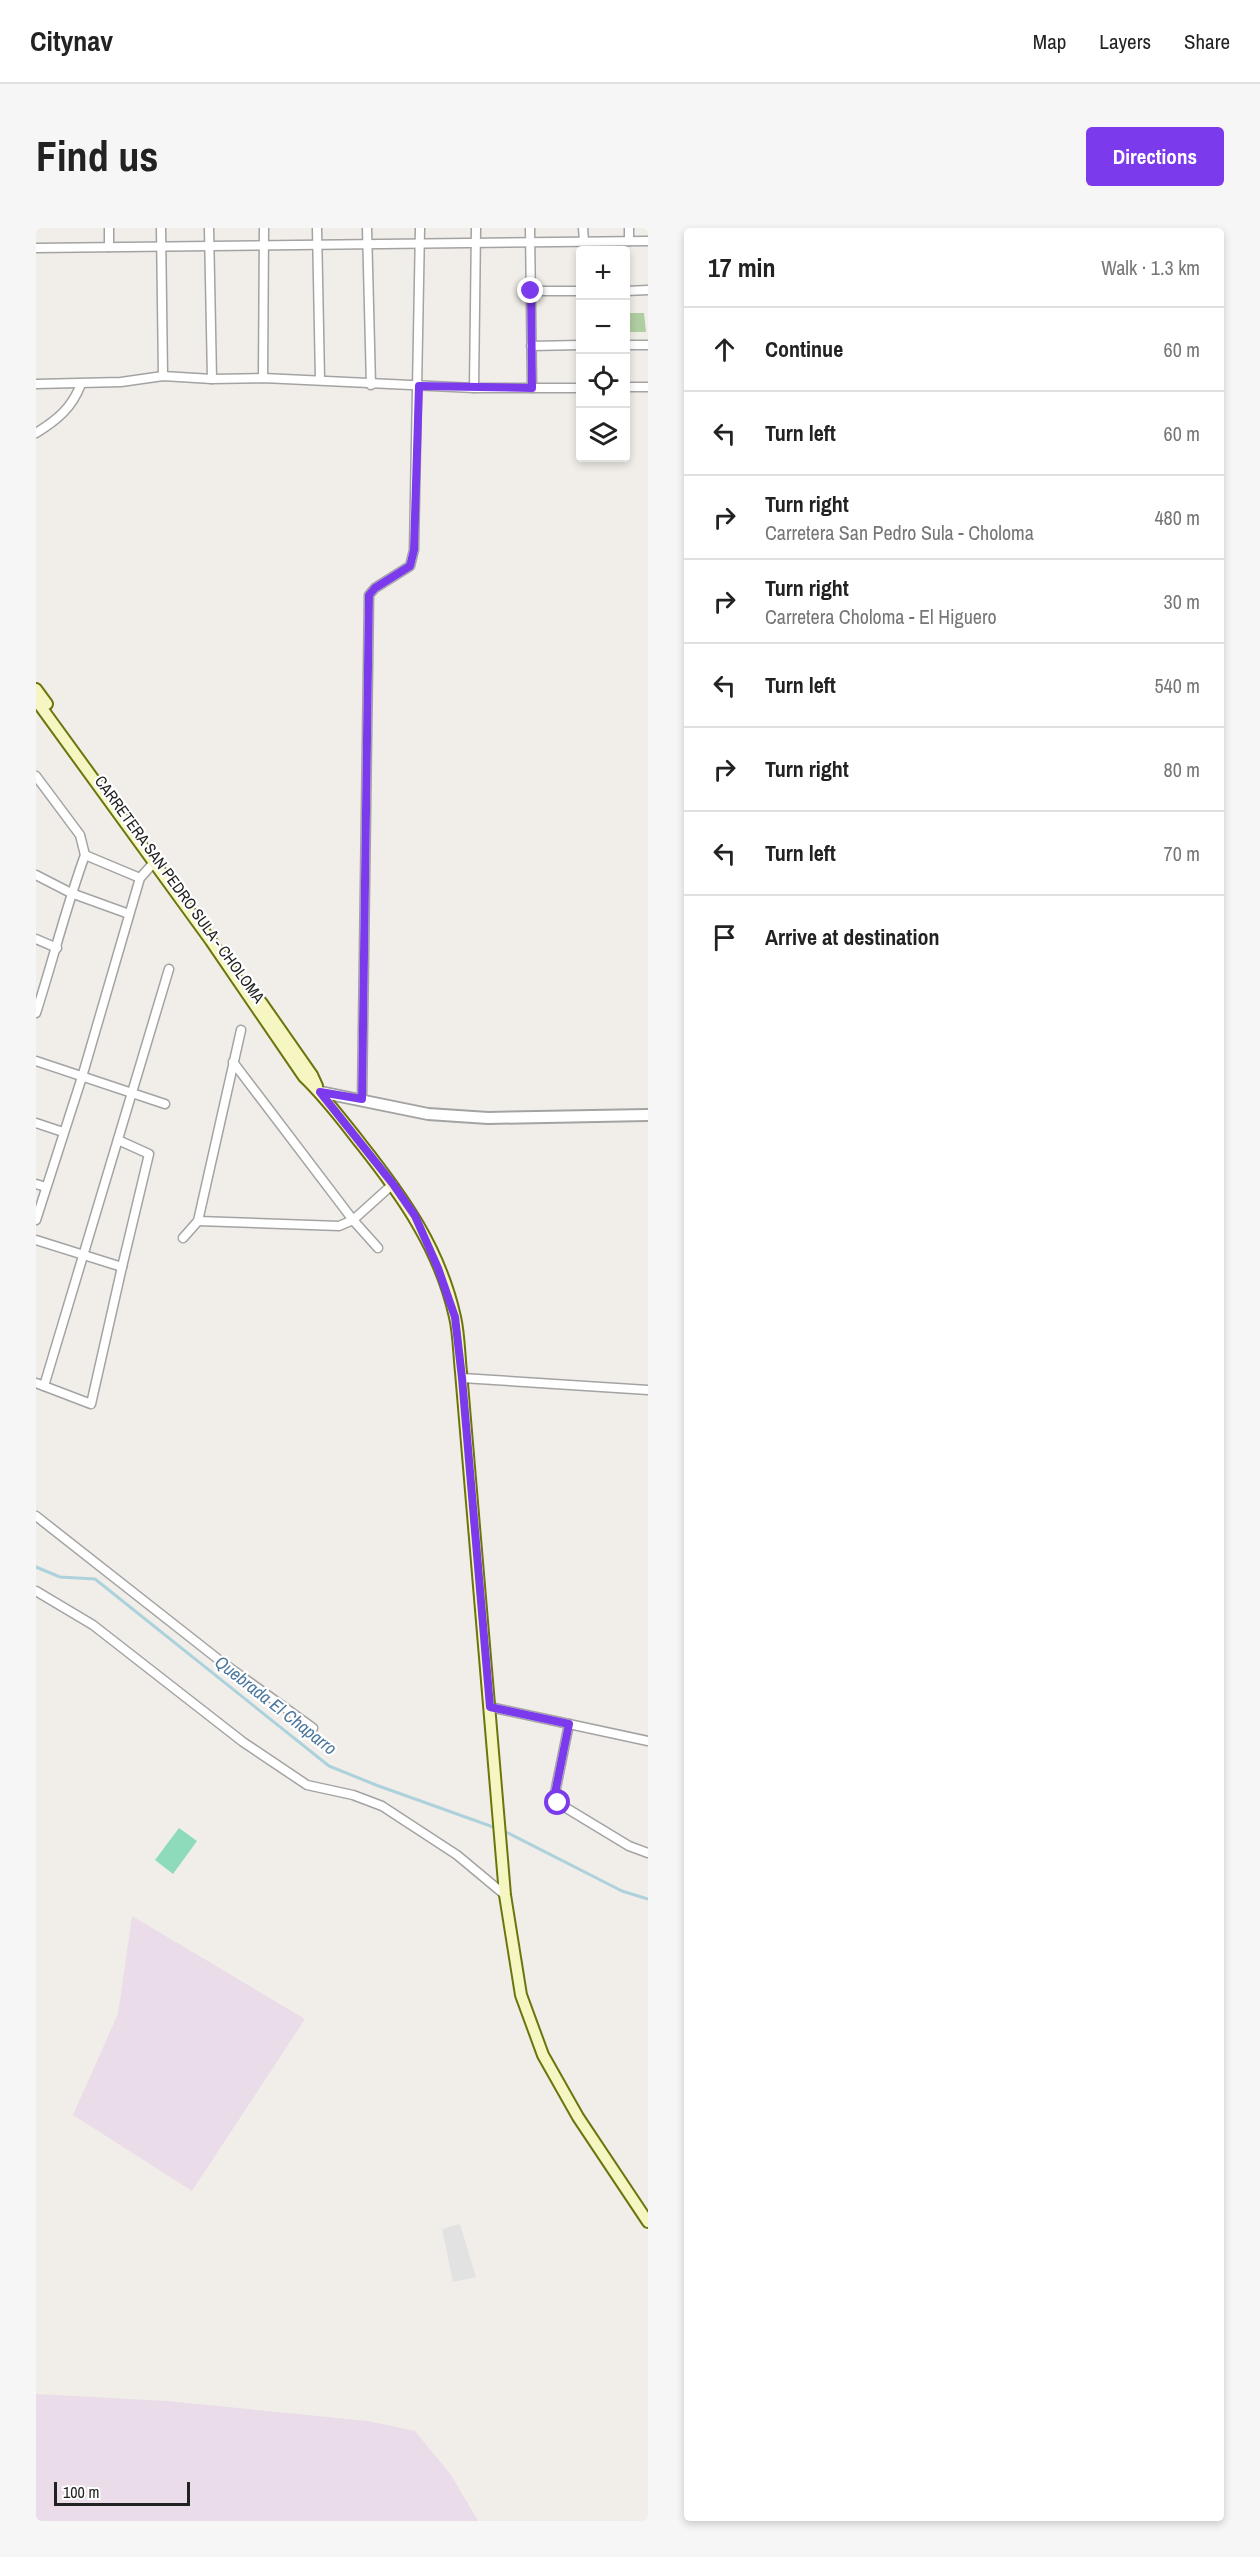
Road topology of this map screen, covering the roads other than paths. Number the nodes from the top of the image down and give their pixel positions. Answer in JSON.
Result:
{"nodes":[{"id":1,"x":109,"y":228,"type":"edge"},
{"id":2,"x":160,"y":228,"type":"edge"},
{"id":3,"x":209,"y":228,"type":"edge"},
{"id":4,"x":264,"y":228,"type":"edge"},
{"id":5,"x":316,"y":228,"type":"edge"},
{"id":6,"x":367,"y":228,"type":"edge"},
{"id":7,"x":420,"y":228,"type":"edge"},
{"id":8,"x":476,"y":228,"type":"edge"},
{"id":9,"x":530,"y":228,"type":"edge"},
{"id":10,"x":583,"y":228,"type":"edge"},
{"id":11,"x":629,"y":228,"type":"edge"},
{"id":12,"x":629,"y":241,"type":"junction"},
{"id":13,"x":648,"y":241,"type":"edge"},
{"id":14,"x":530,"y":242,"type":"junction"},
{"id":15,"x":584,"y":242,"type":"junction"},
{"id":16,"x":476,"y":243,"type":"junction"},
{"id":17,"x":367,"y":244,"type":"junction"},
{"id":18,"x":420,"y":244,"type":"junction"},
{"id":19,"x":317,"y":245,"type":"junction"},
{"id":20,"x":209,"y":246,"type":"junction"},
{"id":21,"x":265,"y":246,"type":"junction"},
{"id":22,"x":161,"y":247,"type":"junction"},
{"id":23,"x":36,"y":248,"type":"edge"},
{"id":24,"x":110,"y":248,"type":"junction"},
{"id":25,"x":648,"y":290,"type":"edge"},
{"id":26,"x":531,"y":291,"type":"junction"},
{"id":27,"x":576,"y":291,"type":"edge"},
{"id":28,"x":630,"y":291,"type":"edge"},
{"id":29,"x":576,"y":345,"type":"edge"},
{"id":30,"x":630,"y":345,"type":"edge"},
{"id":31,"x":648,"y":345,"type":"edge"},
{"id":32,"x":531,"y":346,"type":"junction"},
{"id":33,"x":163,"y":376,"type":"junction"},
{"id":34,"x":263,"y":378,"type":"junction"},
{"id":35,"x":212,"y":379,"type":"junction"},
{"id":36,"x":320,"y":380,"type":"junction"},
{"id":37,"x":36,"y":384,"type":"edge"},
{"id":38,"x":81,"y":384,"type":"junction"},
{"id":39,"x":371,"y":385,"type":"junction"},
{"id":40,"x":419,"y":386,"type":"junction"},
{"id":41,"x":630,"y":387,"type":"edge"},
{"id":42,"x":648,"y":387,"type":"edge"},
{"id":43,"x":474,"y":388,"type":"junction"},
{"id":44,"x":532,"y":388,"type":"junction"},
{"id":45,"x":576,"y":388,"type":"edge"},
{"id":46,"x":36,"y":433,"type":"edge"},
{"id":47,"x":36,"y":689,"type":"edge"},
{"id":48,"x":36,"y":700,"type":"edge"},
{"id":49,"x":36,"y":776,"type":"edge"},
{"id":50,"x":86,"y":855,"type":"junction"},
{"id":51,"x":155,"y":861,"type":"junction"},
{"id":52,"x":36,"y":875,"type":"edge"},
{"id":53,"x":140,"y":878,"type":"junction"},
{"id":54,"x":71,"y":893,"type":"junction"},
{"id":55,"x":129,"y":914,"type":"junction"},
{"id":56,"x":36,"y":939,"type":"edge"},
{"id":57,"x":57,"y":948,"type":"junction"},
{"id":58,"x":169,"y":969,"type":"dead end"},
{"id":59,"x":37,"y":1009,"type":"edge"},
{"id":60,"x":241,"y":1030,"type":"dead end"},
{"id":61,"x":36,"y":1061,"type":"edge"},
{"id":62,"x":233,"y":1062,"type":"junction"},
{"id":63,"x":82,"y":1077,"type":"junction"},
{"id":64,"x":320,"y":1092,"type":"junction"},
{"id":65,"x":132,"y":1093,"type":"junction"},
{"id":66,"x":362,"y":1099,"type":"junction"},
{"id":67,"x":165,"y":1104,"type":"dead end"},
{"id":68,"x":648,"y":1116,"type":"edge"},
{"id":69,"x":36,"y":1123,"type":"edge"},
{"id":70,"x":63,"y":1132,"type":"junction"},
{"id":71,"x":118,"y":1140,"type":"junction"},
{"id":72,"x":36,"y":1184,"type":"edge"},
{"id":73,"x":393,"y":1184,"type":"junction"},
{"id":74,"x":46,"y":1187,"type":"junction"},
{"id":75,"x":36,"y":1220,"type":"edge"},
{"id":76,"x":352,"y":1220,"type":"junction"},
{"id":77,"x":198,"y":1221,"type":"junction"},
{"id":78,"x":183,"y":1238,"type":"dead end"},
{"id":79,"x":36,"y":1240,"type":"edge"},
{"id":80,"x":378,"y":1248,"type":"dead end"},
{"id":81,"x":82,"y":1255,"type":"junction"},
{"id":82,"x":122,"y":1267,"type":"junction"},
{"id":83,"x":462,"y":1378,"type":"junction"},
{"id":84,"x":40,"y":1385,"type":"edge"},
{"id":85,"x":648,"y":1390,"type":"edge"},
{"id":86,"x":36,"y":1516,"type":"edge"},
{"id":87,"x":36,"y":1591,"type":"edge"},
{"id":88,"x":490,"y":1707,"type":"junction"},
{"id":89,"x":569,"y":1724,"type":"junction"},
{"id":90,"x":313,"y":1728,"type":"dead end"},
{"id":91,"x":648,"y":1741,"type":"edge"},
{"id":92,"x":648,"y":1853,"type":"edge"},
{"id":93,"x":505,"y":1895,"type":"junction"},
{"id":94,"x":648,"y":2222,"type":"edge"}],
"edges":[{"from":1,"to":24,"type":"street"},
{"from":2,"to":22,"type":"street"},
{"from":3,"to":20,"type":"street"},
{"from":4,"to":21,"type":"street"},
{"from":5,"to":19,"type":"street"},
{"from":6,"to":17,"type":"street"},
{"from":7,"to":18,"type":"street"},
{"from":8,"to":16,"type":"street"},
{"from":9,"to":14,"type":"street"},
{"from":10,"to":15,"type":"street"},
{"from":11,"to":12,"type":"street"},
{"from":12,"to":13,"type":"street"},
{"from":12,"to":15,"type":"street"},
{"from":14,"to":15,"type":"street"},
{"from":14,"to":16,"type":"street"},
{"from":14,"to":26,"type":"street"},
{"from":16,"to":18,"type":"street"},
{"from":16,"to":43,"type":"street"},
{"from":17,"to":18,"type":"street"},
{"from":17,"to":19,"type":"street"},
{"from":17,"to":39,"type":"street"},
{"from":18,"to":40,"type":"street"},
{"from":19,"to":21,"type":"street"},
{"from":19,"to":36,"type":"street"},
{"from":20,"to":21,"type":"street"},
{"from":20,"to":22,"type":"street"},
{"from":20,"to":35,"type":"street"},
{"from":21,"to":34,"type":"street"},
{"from":22,"to":24,"type":"street"},
{"from":22,"to":33,"type":"street"},
{"from":23,"to":24,"type":"street"},
{"from":25,"to":28,"type":"street"},
{"from":26,"to":27,"type":"street"},
{"from":26,"to":32,"type":"street"},
{"from":29,"to":32,"type":"street"},
{"from":30,"to":31,"type":"street"},
{"from":32,"to":44,"type":"street"},
{"from":33,"to":35,"type":"street"},
{"from":33,"to":38,"type":"street"},
{"from":34,"to":35,"type":"street"},
{"from":34,"to":36,"type":"street"},
{"from":36,"to":39,"type":"street"},
{"from":37,"to":38,"type":"street"},
{"from":38,"to":46,"type":"street"},
{"from":39,"to":40,"type":"street"},
{"from":40,"to":43,"type":"street"},
{"from":40,"to":66,"type":"street"},
{"from":41,"to":42,"type":"street"},
{"from":43,"to":44,"type":"street"},
{"from":44,"to":45,"type":"street"},
{"from":47,"to":51,"type":"main road","name":"CARRETERA SAN PEDRO SULA - CHOLOMA"},
{"from":48,"to":51,"type":"main road","name":"CARRETERA SAN PEDRO SULA - CHOLOMA"},
{"from":49,"to":50,"type":"street"},
{"from":50,"to":53,"type":"street"},
{"from":50,"to":54,"type":"street"},
{"from":51,"to":53,"type":"street"},
{"from":51,"to":64,"type":"main road","name":"CARRETERA SAN PEDRO SULA - CHOLOMA"},
{"from":52,"to":54,"type":"street"},
{"from":53,"to":55,"type":"street"},
{"from":54,"to":55,"type":"street"},
{"from":54,"to":57,"type":"street"},
{"from":55,"to":63,"type":"street"},
{"from":56,"to":57,"type":"street"},
{"from":57,"to":59,"type":"street"},
{"from":58,"to":65,"type":"street"},
{"from":60,"to":62,"type":"street"},
{"from":61,"to":63,"type":"street"},
{"from":62,"to":76,"type":"street"},
{"from":62,"to":77,"type":"street"},
{"from":63,"to":65,"type":"street"},
{"from":63,"to":70,"type":"street"},
{"from":64,"to":66,"type":"street"},
{"from":64,"to":73,"type":"main road","name":"CARRETERA SAN PEDRO SULA - CHOLOMA"},
{"from":65,"to":67,"type":"street"},
{"from":65,"to":71,"type":"street"},
{"from":66,"to":68,"type":"street"},
{"from":69,"to":70,"type":"street"},
{"from":70,"to":74,"type":"street"},
{"from":71,"to":81,"type":"street"},
{"from":71,"to":82,"type":"street"},
{"from":72,"to":74,"type":"street"},
{"from":73,"to":76,"type":"street"},
{"from":73,"to":83,"type":"main road","name":"CARRETERA SAN PEDRO SULA - CHOLOMA"},
{"from":74,"to":75,"type":"street"},
{"from":76,"to":77,"type":"street"},
{"from":76,"to":80,"type":"street"},
{"from":77,"to":78,"type":"street"},
{"from":79,"to":81,"type":"street"},
{"from":81,"to":82,"type":"street"},
{"from":81,"to":84,"type":"street"},
{"from":82,"to":84,"type":"street"},
{"from":83,"to":85,"type":"street"},
{"from":83,"to":88,"type":"main road","name":"CARRETERA SAN PEDRO SULA - CHOLOMA"},
{"from":86,"to":90,"type":"street"},
{"from":87,"to":93,"type":"street"},
{"from":88,"to":89,"type":"street"},
{"from":88,"to":93,"type":"main road","name":"CARRETERA SAN PEDRO SULA - CHOLOMA"},
{"from":89,"to":91,"type":"street"},
{"from":89,"to":92,"type":"street"},
{"from":93,"to":94,"type":"main road","name":"CARRETERA SAN PEDRO SULA - CHOLOMA"}]}
